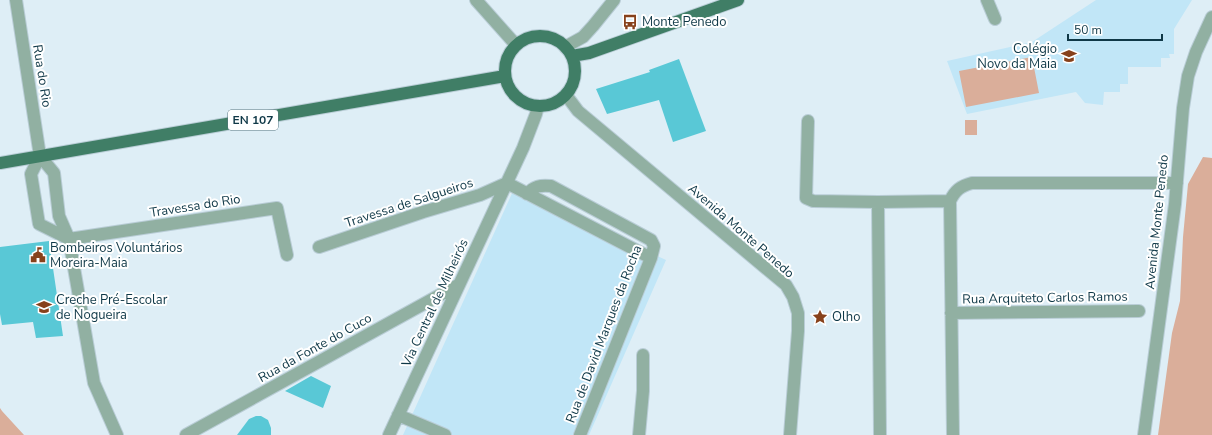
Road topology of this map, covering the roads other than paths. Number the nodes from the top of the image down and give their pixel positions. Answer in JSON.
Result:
{"nodes":[{"id":1,"x":16,"y":0,"type":"edge"},
{"id":2,"x":476,"y":0,"type":"edge"},
{"id":3,"x":614,"y":0,"type":"edge"},
{"id":4,"x":738,"y":0,"type":"edge"},
{"id":5,"x":987,"y":0,"type":"edge"},
{"id":6,"x":1212,"y":16,"type":"edge"},
{"id":7,"x":995,"y":19,"type":"dead end"},
{"id":8,"x":516,"y":45,"type":"junction"},
{"id":9,"x":568,"y":52,"type":"junction"},
{"id":10,"x":505,"y":76,"type":"junction"},
{"id":11,"x":566,"y":95,"type":"junction"},
{"id":12,"x":538,"y":106,"type":"junction"},
{"id":13,"x":808,"y":121,"type":"dead end"},
{"id":14,"x":40,"y":156,"type":"junction"},
{"id":15,"x":0,"y":162,"type":"edge"},
{"id":16,"x":1176,"y":182,"type":"junction"},
{"id":17,"x":507,"y":183,"type":"junction"},
{"id":18,"x":527,"y":194,"type":"junction"},
{"id":19,"x":950,"y":201,"type":"junction"},
{"id":20,"x":878,"y":202,"type":"junction"},
{"id":21,"x":69,"y":239,"type":"junction"},
{"id":22,"x":319,"y":247,"type":"dead end"},
{"id":23,"x":287,"y":256,"type":"dead end"},
{"id":24,"x":651,"y":258,"type":"junction"},
{"id":25,"x":458,"y":285,"type":"junction"},
{"id":26,"x":1139,"y":311,"type":"dead end"},
{"id":27,"x":951,"y":313,"type":"junction"},
{"id":28,"x":643,"y":355,"type":"dead end"},
{"id":29,"x":398,"y":415,"type":"junction"},
{"id":30,"x":426,"y":431,"type":"edge"},
{"id":31,"x":117,"y":435,"type":"edge"},
{"id":32,"x":186,"y":435,"type":"edge"},
{"id":33,"x":389,"y":435,"type":"edge"},
{"id":34,"x":445,"y":435,"type":"edge"},
{"id":35,"x":580,"y":435,"type":"edge"},
{"id":36,"x":639,"y":435,"type":"edge"},
{"id":37,"x":790,"y":435,"type":"edge"},
{"id":38,"x":880,"y":435,"type":"edge"},
{"id":39,"x":953,"y":435,"type":"edge"},
{"id":40,"x":1144,"y":435,"type":"edge"}],
"edges":[{"from":1,"to":14,"type":"street","name":"Rua do Rio"},
{"from":2,"to":8,"type":"street"},
{"from":3,"to":9,"type":"street"},
{"from":4,"to":9,"type":"main road"},
{"from":5,"to":7,"type":"street"},
{"from":6,"to":16,"type":"street","name":"Avenida Monte Penedo"},
{"from":8,"to":9,"type":"main road"},
{"from":8,"to":10,"type":"main road"},
{"from":9,"to":11,"type":"main road"},
{"from":10,"to":12,"type":"main road"},
{"from":10,"to":14,"type":"main road","number":"EN 107"},
{"from":11,"to":12,"type":"main road"},
{"from":11,"to":37,"type":"street","name":"Avenida Monte Penedo"},
{"from":12,"to":17,"type":"street","name":"Via Central de Milheirós"},
{"from":13,"to":20,"type":"street"},
{"from":14,"to":15,"type":"main road","number":"EN 107"},
{"from":14,"to":21,"type":"street"},
{"from":14,"to":21,"type":"street"},
{"from":16,"to":19,"type":"street"},
{"from":16,"to":40,"type":"street","name":"Avenida Monte Penedo"},
{"from":17,"to":18,"type":"street"},
{"from":17,"to":22,"type":"street","name":"Travessa de Salgueiros"},
{"from":17,"to":25,"type":"street","name":"Via Central de Milheirós"},
{"from":18,"to":24,"type":"street"},
{"from":18,"to":24,"type":"street","name":"Rua de David Marques da Rocha"},
{"from":19,"to":20,"type":"street"},
{"from":19,"to":27,"type":"street"},
{"from":20,"to":38,"type":"street"},
{"from":21,"to":23,"type":"street","name":"Travessa do Rio"},
{"from":21,"to":31,"type":"street"},
{"from":24,"to":35,"type":"street","name":"Rua de David Marques da Rocha"},
{"from":25,"to":29,"type":"street","name":"Via Central de Milheirós"},
{"from":25,"to":32,"type":"street","name":"Rua da Fonte do Cuco"},
{"from":26,"to":27,"type":"street","name":"Rua Arquiteto Carlos Ramos"},
{"from":27,"to":39,"type":"street"},
{"from":28,"to":36,"type":"street"},
{"from":29,"to":30,"type":"street"},
{"from":29,"to":33,"type":"street","name":"Via Central de Milheirós"},
{"from":30,"to":34,"type":"street"}]}
